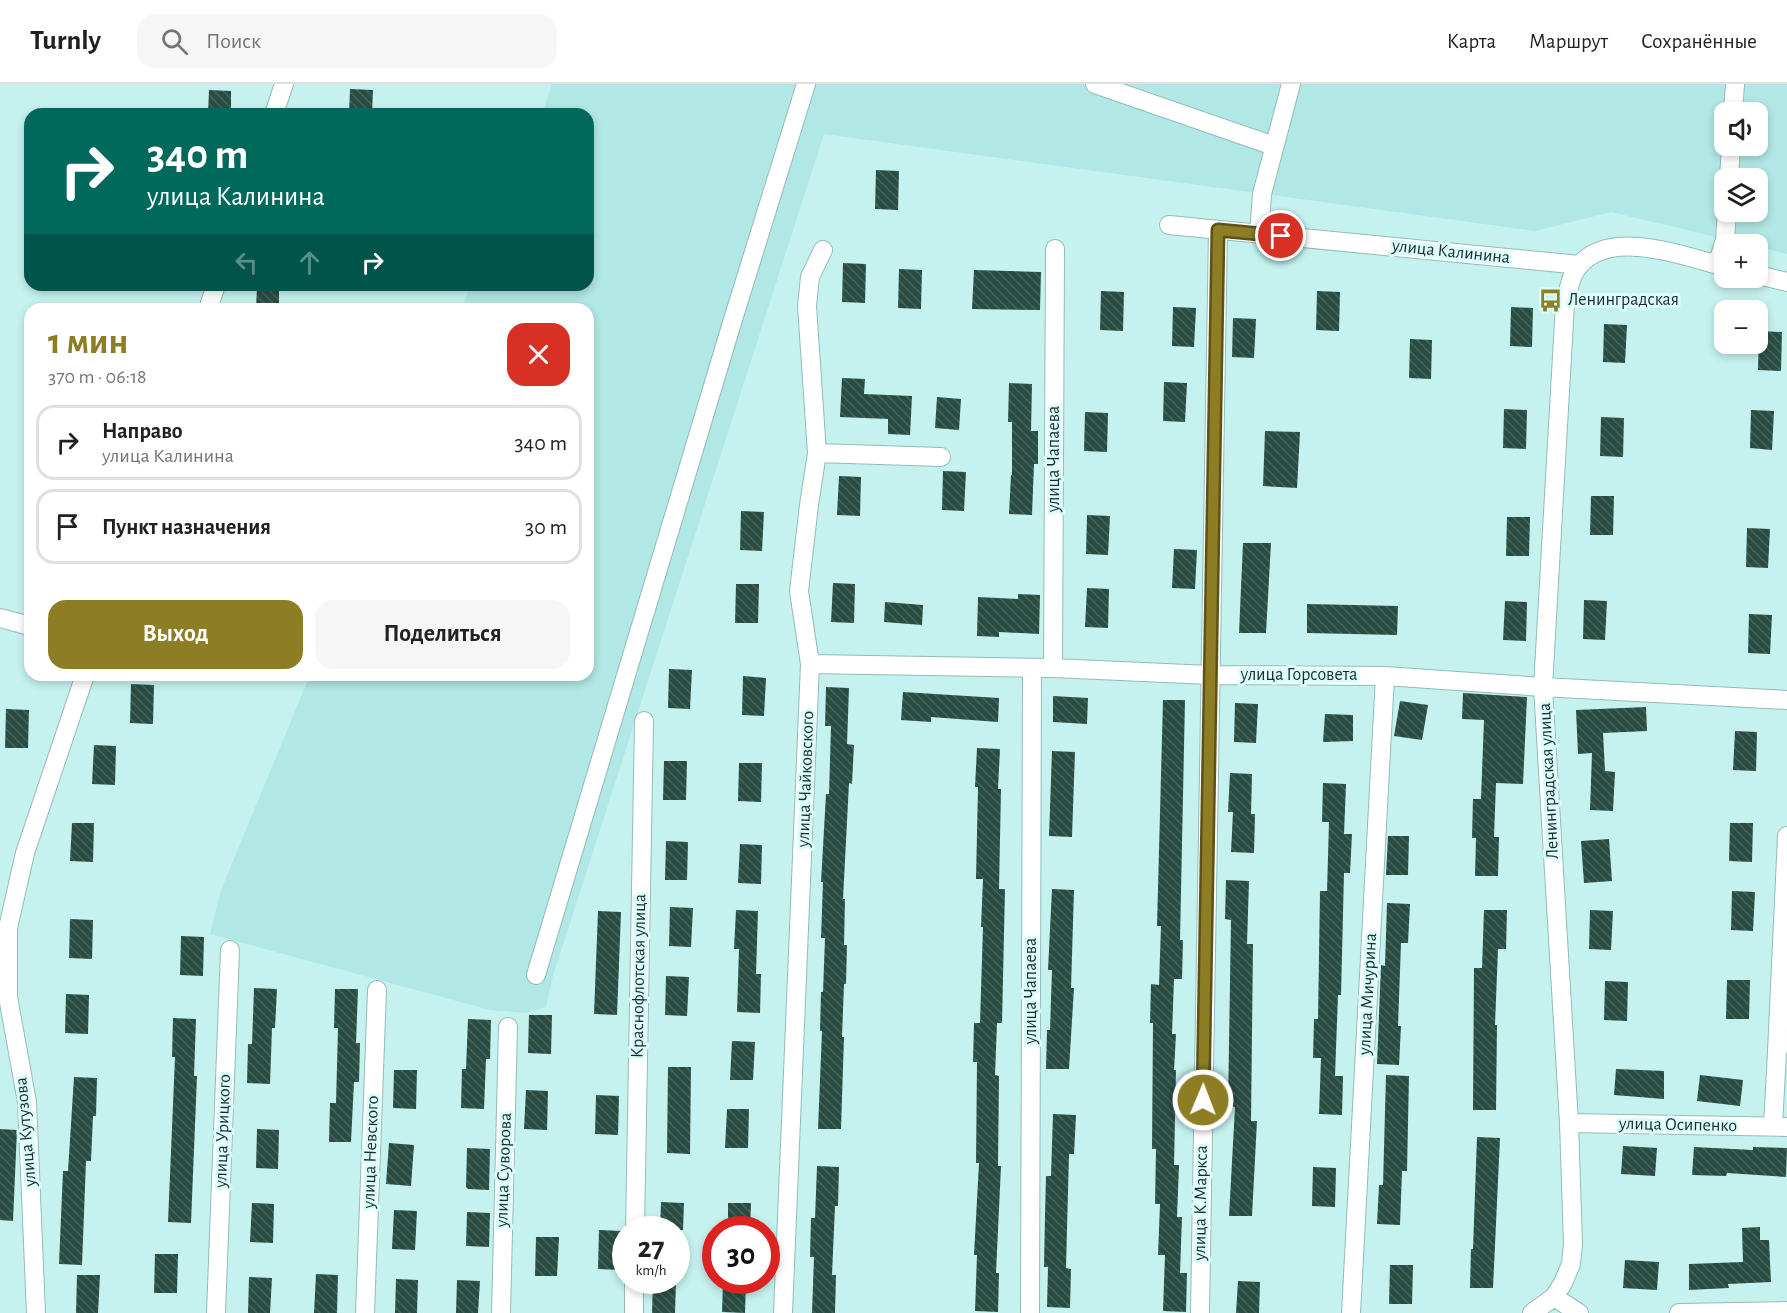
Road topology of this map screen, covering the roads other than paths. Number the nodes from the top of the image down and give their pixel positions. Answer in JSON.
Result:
{"nodes":[{"id":1,"x":284,"y":84,"type":"edge"},
{"id":2,"x":806,"y":84,"type":"edge"},
{"id":3,"x":1095,"y":84,"type":"edge"},
{"id":4,"x":1291,"y":84,"type":"edge"},
{"id":5,"x":1735,"y":84,"type":"edge"},
{"id":6,"x":1734,"y":102,"type":"edge"},
{"id":7,"x":276,"y":108,"type":"edge"},
{"id":8,"x":1274,"y":146,"type":"junction"},
{"id":9,"x":1169,"y":225,"type":"dead end"},
{"id":10,"x":1218,"y":230,"type":"junction"},
{"id":11,"x":1258,"y":234,"type":"junction"},
{"id":12,"x":1055,"y":249,"type":"dead end"},
{"id":13,"x":823,"y":250,"type":"dead end"},
{"id":14,"x":1714,"y":264,"type":"edge"},
{"id":15,"x":1580,"y":265,"type":"junction"},
{"id":16,"x":1768,"y":277,"type":"edge"},
{"id":17,"x":1787,"y":282,"type":"edge"},
{"id":18,"x":818,"y":453,"type":"junction"},
{"id":19,"x":940,"y":457,"type":"dead end"},
{"id":20,"x":0,"y":618,"type":"edge"},
{"id":21,"x":24,"y":625,"type":"edge"},
{"id":22,"x":810,"y":664,"type":"junction"},
{"id":23,"x":1053,"y":668,"type":"junction"},
{"id":24,"x":1032,"y":669,"type":"junction"},
{"id":25,"x":1210,"y":675,"type":"junction"},
{"id":26,"x":1385,"y":676,"type":"junction"},
{"id":27,"x":83,"y":681,"type":"edge"},
{"id":28,"x":1543,"y":687,"type":"junction"},
{"id":29,"x":1787,"y":700,"type":"edge"},
{"id":30,"x":644,"y":721,"type":"dead end"},
{"id":31,"x":1787,"y":836,"type":"edge"},
{"id":32,"x":230,"y":950,"type":"dead end"},
{"id":33,"x":536,"y":975,"type":"dead end"},
{"id":34,"x":377,"y":990,"type":"dead end"},
{"id":35,"x":508,"y":1027,"type":"dead end"},
{"id":36,"x":1787,"y":1034,"type":"edge"},
{"id":37,"x":1777,"y":1052,"type":"junction"},
{"id":38,"x":1569,"y":1123,"type":"junction"},
{"id":39,"x":1780,"y":1126,"type":"edge"},
{"id":40,"x":635,"y":1216,"type":"edge"},
{"id":41,"x":634,"y":1294,"type":"edge"},
{"id":42,"x":1554,"y":1297,"type":"junction"},
{"id":43,"x":1787,"y":1311,"type":"edge"},
{"id":44,"x":36,"y":1313,"type":"edge"},
{"id":45,"x":216,"y":1313,"type":"edge"},
{"id":46,"x":366,"y":1313,"type":"edge"},
{"id":47,"x":501,"y":1313,"type":"edge"},
{"id":48,"x":634,"y":1313,"type":"edge"},
{"id":49,"x":783,"y":1313,"type":"edge"},
{"id":50,"x":1030,"y":1313,"type":"edge"},
{"id":51,"x":1200,"y":1313,"type":"edge"},
{"id":52,"x":1351,"y":1313,"type":"edge"},
{"id":53,"x":1532,"y":1313,"type":"edge"},
{"id":54,"x":1579,"y":1313,"type":"edge"},
{"id":55,"x":1678,"y":1313,"type":"edge"}],
"edges":[{"from":1,"to":7,"type":"street"},
{"from":2,"to":33,"type":"street"},
{"from":3,"to":8,"type":"street"},
{"from":4,"to":8,"type":"street"},
{"from":5,"to":6,"type":"street"},
{"from":8,"to":11,"type":"street"},
{"from":9,"to":10,"type":"street","name":"улица Калинина"},
{"from":10,"to":11,"type":"street","name":"улица Калинина"},
{"from":10,"to":25,"type":"street","name":"улица К.Маркса"},
{"from":11,"to":15,"type":"street","name":"улица Калинина"},
{"from":12,"to":23,"type":"street","name":"улица Чапаева"},
{"from":13,"to":18,"type":"street","name":"улица Чайковского"},
{"from":14,"to":15,"type":"street"},
{"from":15,"to":28,"type":"street","name":"Ленинградская улица"},
{"from":16,"to":17,"type":"street"},
{"from":18,"to":19,"type":"street"},
{"from":18,"to":22,"type":"street","name":"улица Чайковского"},
{"from":20,"to":21,"type":"street"},
{"from":22,"to":24,"type":"street","name":"улица Горсовета"},
{"from":22,"to":49,"type":"street","name":"улица Чайковского"},
{"from":23,"to":24,"type":"street","name":"улица Горсовета"},
{"from":23,"to":25,"type":"street","name":"улица Горсовета"},
{"from":24,"to":50,"type":"street","name":"улица Чапаева"},
{"from":25,"to":26,"type":"street","name":"улица Горсовета"},
{"from":25,"to":51,"type":"street","name":"улица К.Маркса"},
{"from":26,"to":28,"type":"street","name":"улица Горсовета"},
{"from":26,"to":52,"type":"street","name":"улица Мичурина"},
{"from":27,"to":44,"type":"street","name":"улица Кутузова"},
{"from":28,"to":29,"type":"street","name":"улица Горсовета"},
{"from":28,"to":38,"type":"street","name":"Ленинградская улица"},
{"from":30,"to":40,"type":"street","name":"Краснофлотская улица"},
{"from":31,"to":37,"type":"street"},
{"from":32,"to":45,"type":"street","name":"улица Урицкого"},
{"from":34,"to":46,"type":"street","name":"улица Невского"},
{"from":35,"to":47,"type":"street","name":"улица Суворова"},
{"from":36,"to":37,"type":"street"},
{"from":37,"to":39,"type":"street"},
{"from":38,"to":39,"type":"street","name":"улица Осипенко"},
{"from":38,"to":42,"type":"street","name":"Ленинградская улица"},
{"from":41,"to":48,"type":"street"},
{"from":42,"to":53,"type":"street"},
{"from":42,"to":54,"type":"street"},
{"from":43,"to":55,"type":"street"}]}
